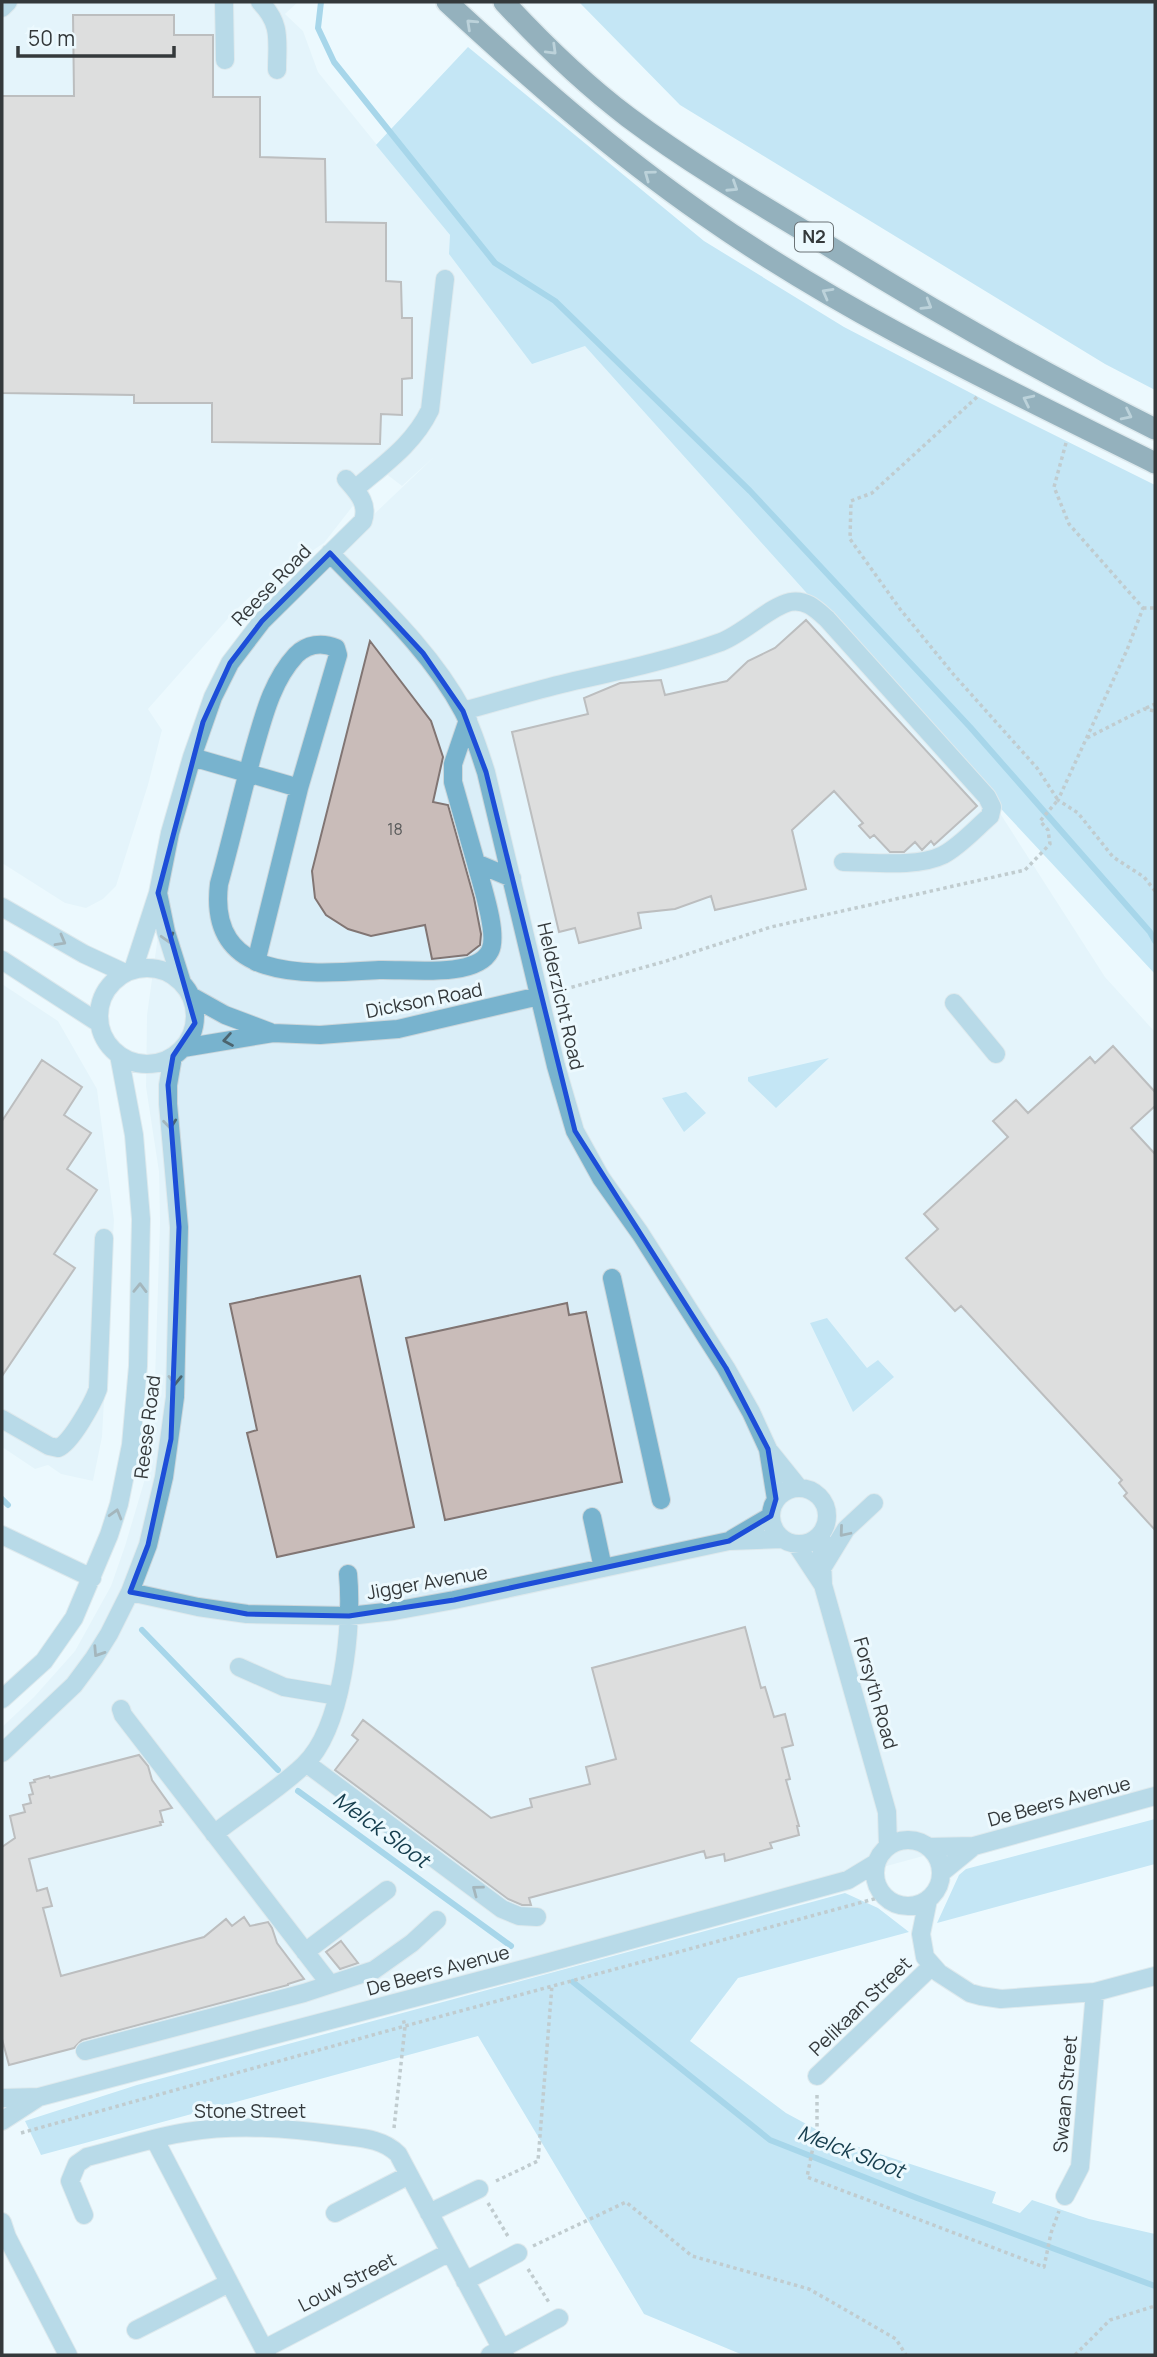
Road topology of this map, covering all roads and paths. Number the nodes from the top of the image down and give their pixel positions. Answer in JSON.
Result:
{"nodes":[{"id":1,"x":8,"y":2,"type":"edge"},
{"id":2,"x":225,"y":2,"type":"edge"},
{"id":3,"x":260,"y":2,"type":"edge"},
{"id":4,"x":447,"y":2,"type":"edge"},
{"id":5,"x":504,"y":2,"type":"edge"},
{"id":6,"x":2,"y":8,"type":"edge"},
{"id":7,"x":225,"y":60,"type":"dead end"},
{"id":8,"x":276,"y":71,"type":"dead end"},
{"id":9,"x":445,"y":279,"type":"dead end"},
{"id":10,"x":993,"y":382,"type":"junction"},
{"id":11,"x":1072,"y":421,"type":"junction"},
{"id":12,"x":1155,"y":429,"type":"edge"},
{"id":13,"x":1155,"y":463,"type":"edge"},
{"id":14,"x":330,"y":553,"type":"junction"},
{"id":15,"x":1143,"y":608,"type":"junction"},
{"id":16,"x":1155,"y":608,"type":"edge"},
{"id":17,"x":1155,"y":704,"type":"edge"},
{"id":18,"x":1144,"y":709,"type":"junction"},
{"id":19,"x":1155,"y":711,"type":"edge"},
{"id":20,"x":465,"y":716,"type":"junction"},
{"id":21,"x":1086,"y":738,"type":"junction"},
{"id":22,"x":192,"y":757,"type":"junction"},
{"id":23,"x":248,"y":773,"type":"junction"},
{"id":24,"x":299,"y":788,"type":"junction"},
{"id":25,"x":1058,"y":800,"type":"junction"},
{"id":26,"x":843,"y":862,"type":"dead end"},
{"id":27,"x":476,"y":863,"type":"junction"},
{"id":28,"x":512,"y":878,"type":"junction"},
{"id":29,"x":1155,"y":891,"type":"edge"},
{"id":30,"x":158,"y":893,"type":"junction"},
{"id":31,"x":2,"y":907,"type":"edge"},
{"id":32,"x":2,"y":960,"type":"edge"},
{"id":33,"x":256,"y":962,"type":"junction"},
{"id":34,"x":129,"y":971,"type":"junction"},
{"id":35,"x":186,"y":989,"type":"junction"},
{"id":36,"x":539,"y":996,"type":"junction"},
{"id":37,"x":954,"y":1003,"type":"dead end"},
{"id":38,"x":99,"y":1023,"type":"junction"},
{"id":39,"x":273,"y":1033,"type":"junction"},
{"id":40,"x":178,"y":1052,"type":"junction"},
{"id":41,"x":996,"y":1054,"type":"dead end"},
{"id":42,"x":118,"y":1055,"type":"junction"},
{"id":43,"x":104,"y":1238,"type":"dead end"},
{"id":44,"x":612,"y":1278,"type":"dead end"},
{"id":45,"x":2,"y":1419,"type":"edge"},
{"id":46,"x":768,"y":1449,"type":"junction"},
{"id":47,"x":799,"y":1488,"type":"junction"},
{"id":48,"x":661,"y":1500,"type":"dead end"},
{"id":49,"x":874,"y":1503,"type":"dead end"},
{"id":50,"x":773,"y":1508,"type":"junction"},
{"id":51,"x":592,"y":1517,"type":"dead end"},
{"id":52,"x":821,"y":1533,"type":"junction"},
{"id":53,"x":2,"y":1535,"type":"edge"},
{"id":54,"x":729,"y":1541,"type":"junction"},
{"id":55,"x":789,"y":1541,"type":"junction"},
{"id":56,"x":603,"y":1568,"type":"junction"},
{"id":57,"x":348,"y":1574,"type":"dead end"},
{"id":58,"x":823,"y":1576,"type":"junction"},
{"id":59,"x":92,"y":1578,"type":"junction"},
{"id":60,"x":130,"y":1592,"type":"junction"},
{"id":61,"x":349,"y":1616,"type":"junction"},
{"id":62,"x":239,"y":1667,"type":"dead end"},
{"id":63,"x":338,"y":1696,"type":"junction"},
{"id":64,"x":2,"y":1699,"type":"edge"},
{"id":65,"x":121,"y":1709,"type":"dead end"},
{"id":66,"x":2,"y":1753,"type":"edge"},
{"id":67,"x":306,"y":1763,"type":"junction"},
{"id":68,"x":1155,"y":1796,"type":"edge"},
{"id":69,"x":887,"y":1812,"type":"junction"},
{"id":70,"x":214,"y":1834,"type":"junction"},
{"id":71,"x":908,"y":1840,"type":"junction"},
{"id":72,"x":974,"y":1846,"type":"junction"},
{"id":73,"x":888,"y":1847,"type":"junction"},
{"id":74,"x":928,"y":1847,"type":"junction"},
{"id":75,"x":877,"y":1863,"type":"junction"},
{"id":76,"x":941,"y":1873,"type":"junction"},
{"id":77,"x":848,"y":1880,"type":"junction"},
{"id":78,"x":387,"y":1890,"type":"dead end"},
{"id":79,"x":887,"y":1895,"type":"junction"},
{"id":80,"x":928,"y":1900,"type":"junction"},
{"id":81,"x":537,"y":1917,"type":"dead end"},
{"id":82,"x":437,"y":1920,"type":"dead end"},
{"id":83,"x":921,"y":1934,"type":"junction"},
{"id":84,"x":305,"y":1952,"type":"junction"},
{"id":85,"x":546,"y":1963,"type":"junction"},
{"id":86,"x":932,"y":1966,"type":"junction"},
{"id":87,"x":1155,"y":1976,"type":"edge"},
{"id":88,"x":330,"y":1984,"type":"junction"},
{"id":89,"x":1095,"y":1992,"type":"junction"},
{"id":90,"x":405,"y":2027,"type":"dead end"},
{"id":91,"x":85,"y":2051,"type":"dead end"},
{"id":92,"x":817,"y":2076,"type":"joint"},
{"id":93,"x":39,"y":2097,"type":"junction"},
{"id":94,"x":2,"y":2098,"type":"edge"},
{"id":95,"x":2,"y":2121,"type":"edge"},
{"id":96,"x":15,"y":2134,"type":"dead end"},
{"id":97,"x":155,"y":2140,"type":"junction"},
{"id":98,"x":385,"y":2143,"type":"junction"},
{"id":99,"x":409,"y":2175,"type":"junction"},
{"id":100,"x":479,"y":2189,"type":"junction"},
{"id":101,"x":1065,"y":2196,"type":"joint"},
{"id":102,"x":335,"y":2213,"type":"dead end"},
{"id":103,"x":429,"y":2213,"type":"junction"},
{"id":104,"x":84,"y":2215,"type":"dead end"},
{"id":105,"x":3,"y":2230,"type":"edge"},
{"id":106,"x":450,"y":2252,"type":"junction"},
{"id":107,"x":518,"y":2253,"type":"junction"},
{"id":108,"x":466,"y":2281,"type":"junction"},
{"id":109,"x":229,"y":2283,"type":"junction"},
{"id":110,"x":1155,"y":2306,"type":"edge"},
{"id":111,"x":559,"y":2318,"type":"joint"},
{"id":112,"x":136,"y":2330,"type":"dead end"},
{"id":113,"x":266,"y":2352,"type":"edge"},
{"id":114,"x":499,"y":2353,"type":"edge"},
{"id":115,"x":68,"y":2355,"type":"edge"},
{"id":116,"x":906,"y":2355,"type":"edge"},
{"id":117,"x":1075,"y":2355,"type":"edge"}],
"edges":[{"from":1,"to":6,"type":"street"},
{"from":2,"to":7,"type":"street"},
{"from":3,"to":8,"type":"street"},
{"from":10,"to":4,"type":"highway","number":"N2","one_way":true},
{"from":5,"to":12,"type":"highway","number":"N2","one_way":true},
{"from":9,"to":14,"type":"street","name":"Reese Road"},
{"from":11,"to":10,"type":"highway","number":"N2","one_way":true},
{"from":10,"to":25,"type":"path"},
{"from":11,"to":13,"type":"highway","number":"N2"},
{"from":11,"to":15,"type":"path"},
{"from":14,"to":20,"type":"street","name":"Helderzicht Road"},
{"from":14,"to":22,"type":"street","name":"Reese Road"},
{"from":15,"to":16,"type":"path"},
{"from":15,"to":21,"type":"path"},
{"from":17,"to":18,"type":"path"},
{"from":18,"to":19,"type":"path"},
{"from":18,"to":21,"type":"path"},
{"from":20,"to":26,"type":"street"},
{"from":20,"to":27,"type":"street"},
{"from":20,"to":28,"type":"street","name":"Helderzicht Road"},
{"from":21,"to":25,"type":"path"},
{"from":22,"to":23,"type":"street"},
{"from":22,"to":30,"type":"street","name":"Reese Road"},
{"from":23,"to":24,"type":"street"},
{"from":23,"to":24,"type":"street"},
{"from":23,"to":33,"type":"street"},
{"from":24,"to":33,"type":"street"},
{"from":25,"to":29,"type":"path"},
{"from":25,"to":36,"type":"path"},
{"from":27,"to":28,"type":"street"},
{"from":27,"to":33,"type":"street"},
{"from":28,"to":36,"type":"street","name":"Helderzicht Road"},
{"from":30,"to":34,"type":"street","name":"Reese Road"},
{"from":30,"to":35,"type":"street","name":"Reese Road","one_way":true},
{"from":31,"to":34,"type":"street","one_way":true},
{"from":32,"to":38,"type":"street"},
{"from":34,"to":35,"type":"street"},
{"from":34,"to":38,"type":"street"},
{"from":35,"to":39,"type":"street","name":"Dickson Road"},
{"from":35,"to":40,"type":"street"},
{"from":36,"to":39,"type":"street","name":"Dickson Road"},
{"from":36,"to":46,"type":"street","name":"Helderzicht Road"},
{"from":37,"to":41,"type":"street"},
{"from":38,"to":42,"type":"street"},
{"from":39,"to":40,"type":"street","name":"Dickson Road","one_way":true},
{"from":40,"to":42,"type":"street"},
{"from":40,"to":60,"type":"street","name":"Reese Road","one_way":true},
{"from":59,"to":42,"type":"street","name":"Reese Road","one_way":true},
{"from":43,"to":45,"type":"street"},
{"from":44,"to":48,"type":"street"},
{"from":46,"to":47,"type":"street","name":"Helderzicht Road"},
{"from":46,"to":50,"type":"street","name":"Helderzicht Road"},
{"from":47,"to":50,"type":"street"},
{"from":47,"to":52,"type":"street"},
{"from":49,"to":58,"type":"street","one_way":true},
{"from":50,"to":54,"type":"street","name":"Jigger Avenue"},
{"from":50,"to":55,"type":"street"},
{"from":51,"to":56,"type":"street"},
{"from":52,"to":55,"type":"street"},
{"from":52,"to":58,"type":"street","name":"Forsyth Road"},
{"from":53,"to":59,"type":"street"},
{"from":54,"to":55,"type":"street","name":"Jigger Avenue"},
{"from":54,"to":56,"type":"street","name":"Jigger Avenue"},
{"from":55,"to":58,"type":"street","name":"Forsyth Road"},
{"from":56,"to":61,"type":"street","name":"Jigger Avenue"},
{"from":57,"to":61,"type":"street"},
{"from":58,"to":69,"type":"street","name":"Forsyth Road"},
{"from":59,"to":64,"type":"street","name":"Reese Road"},
{"from":60,"to":61,"type":"street","name":"Jigger Avenue"},
{"from":60,"to":66,"type":"street","name":"Reese Road","one_way":true},
{"from":61,"to":63,"type":"street"},
{"from":62,"to":63,"type":"street"},
{"from":63,"to":67,"type":"street"},
{"from":65,"to":70,"type":"street"},
{"from":67,"to":70,"type":"street"},
{"from":81,"to":67,"type":"street","one_way":true},
{"from":68,"to":72,"type":"street","name":"De Beers Avenue"},
{"from":69,"to":71,"type":"street","name":"Forsyth Road"},
{"from":69,"to":73,"type":"street","name":"Forsyth Road"},
{"from":70,"to":84,"type":"street"},
{"from":71,"to":73,"type":"street"},
{"from":71,"to":74,"type":"street"},
{"from":72,"to":74,"type":"street","name":"De Beers Avenue"},
{"from":72,"to":76,"type":"street","name":"De Beers Avenue"},
{"from":73,"to":75,"type":"street"},
{"from":74,"to":76,"type":"street"},
{"from":75,"to":77,"type":"street","name":"De Beers Avenue"},
{"from":75,"to":79,"type":"street"},
{"from":76,"to":80,"type":"street"},
{"from":77,"to":79,"type":"street","name":"De Beers Avenue"},
{"from":77,"to":85,"type":"street","name":"De Beers Avenue"},
{"from":78,"to":84,"type":"street"},
{"from":79,"to":80,"type":"street"},
{"from":79,"to":83,"type":"street"},
{"from":79,"to":96,"type":"path"},
{"from":80,"to":83,"type":"street"},
{"from":82,"to":88,"type":"street"},
{"from":83,"to":86,"type":"street"},
{"from":84,"to":88,"type":"street"},
{"from":85,"to":93,"type":"street","name":"De Beers Avenue"},
{"from":85,"to":100,"type":"path"},
{"from":86,"to":89,"type":"street"},
{"from":86,"to":92,"type":"street","name":"Pelikaan Street"},
{"from":87,"to":89,"type":"street"},
{"from":88,"to":91,"type":"street"},
{"from":89,"to":101,"type":"street","name":"Swaan Street"},
{"from":90,"to":98,"type":"path"},
{"from":92,"to":101,"type":"path"},
{"from":93,"to":94,"type":"street","name":"De Beers Avenue"},
{"from":93,"to":95,"type":"street","name":"De Beers Avenue"},
{"from":97,"to":98,"type":"street","name":"Stone Street"},
{"from":97,"to":104,"type":"street","name":"Stone Street"},
{"from":97,"to":109,"type":"street"},
{"from":98,"to":99,"type":"street"},
{"from":99,"to":102,"type":"street"},
{"from":99,"to":103,"type":"street"},
{"from":100,"to":103,"type":"street"},
{"from":100,"to":107,"type":"path"},
{"from":103,"to":106,"type":"street"},
{"from":105,"to":115,"type":"street"},
{"from":106,"to":108,"type":"street"},
{"from":106,"to":113,"type":"street","name":"Louw Street"},
{"from":107,"to":108,"type":"street"},
{"from":107,"to":111,"type":"path"},
{"from":107,"to":116,"type":"path"},
{"from":108,"to":114,"type":"street"},
{"from":109,"to":112,"type":"street"},
{"from":109,"to":113,"type":"street"},
{"from":110,"to":117,"type":"path"},
{"from":111,"to":114,"type":"street"}]}
